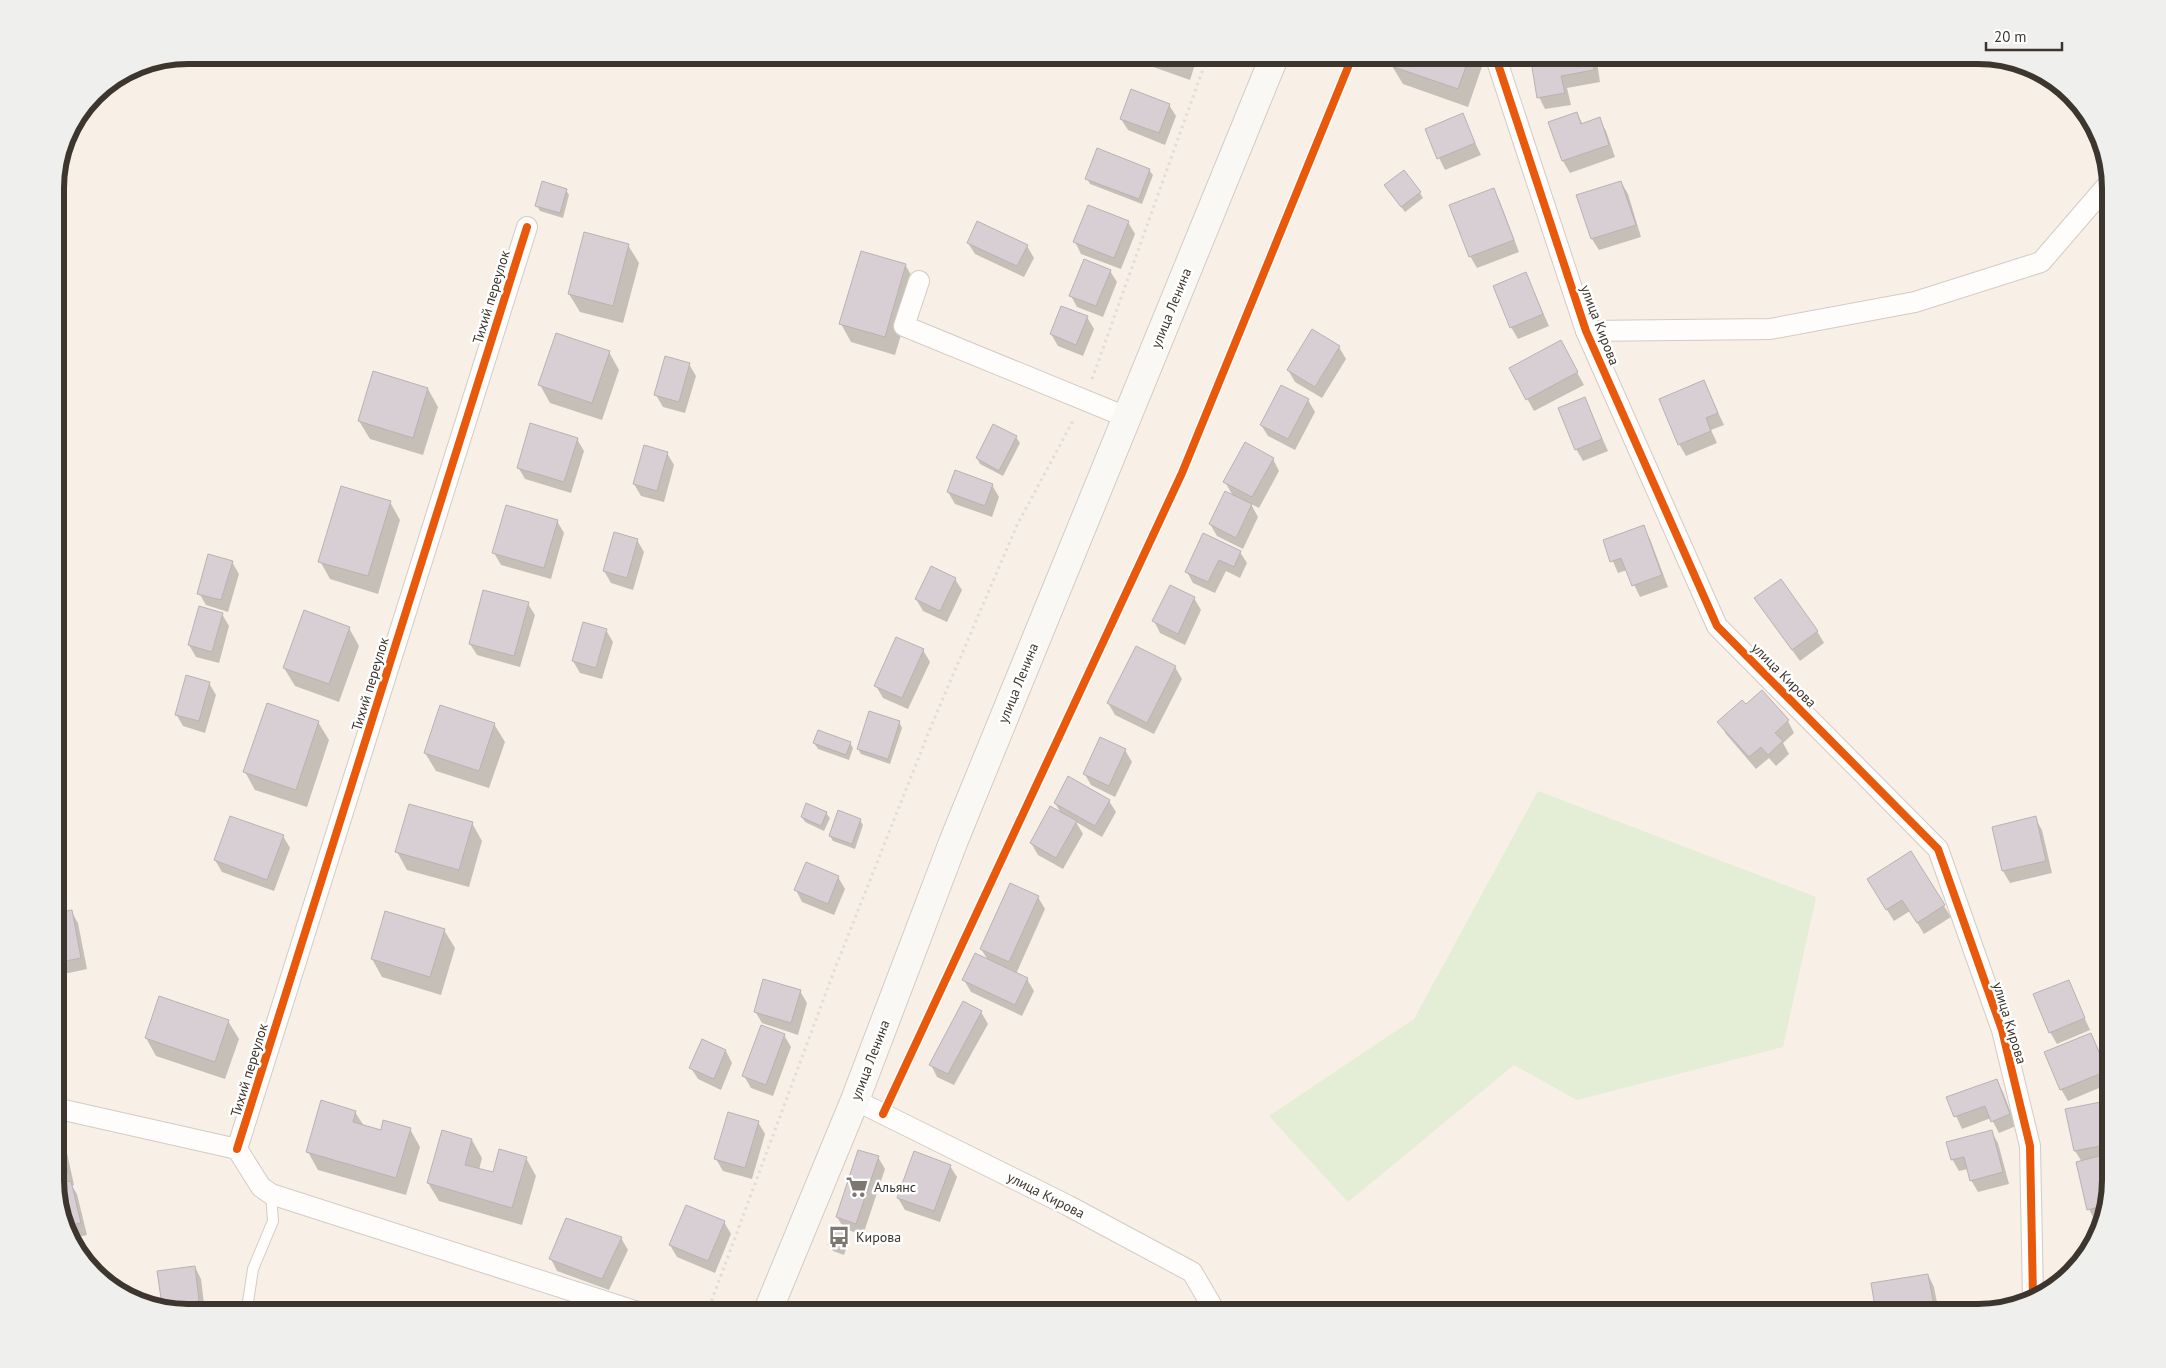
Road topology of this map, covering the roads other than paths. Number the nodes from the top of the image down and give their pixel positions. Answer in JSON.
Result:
{"nodes":[{"id":1,"x":1271,"y":64,"type":"edge"},
{"id":2,"x":1498,"y":64,"type":"edge"},
{"id":3,"x":2102,"y":191,"type":"edge"},
{"id":4,"x":527,"y":227,"type":"dead end"},
{"id":5,"x":919,"y":280,"type":"dead end"},
{"id":6,"x":1586,"y":331,"type":"junction"},
{"id":7,"x":1126,"y":417,"type":"junction"},
{"id":8,"x":855,"y":1100,"type":"junction"},
{"id":9,"x":64,"y":1110,"type":"edge"},
{"id":10,"x":237,"y":1148,"type":"junction"},
{"id":11,"x":271,"y":1194,"type":"junction"},
{"id":12,"x":2033,"y":1292,"type":"edge"},
{"id":13,"x":248,"y":1304,"type":"edge"},
{"id":14,"x":613,"y":1304,"type":"edge"},
{"id":15,"x":771,"y":1304,"type":"edge"},
{"id":16,"x":1211,"y":1304,"type":"edge"}],
"edges":[{"from":1,"to":7,"type":"main road","name":"улица Ленина"},
{"from":2,"to":6,"type":"street","name":"улица Кирова"},
{"from":3,"to":6,"type":"street"},
{"from":4,"to":10,"type":"street","name":"Тихий переулок"},
{"from":5,"to":7,"type":"street"},
{"from":6,"to":12,"type":"street","name":"улица Кирова"},
{"from":7,"to":8,"type":"main road","name":"улица Ленина"},
{"from":8,"to":15,"type":"main road","name":"улица Ленина"},
{"from":8,"to":16,"type":"street","name":"улица Кирова"},
{"from":9,"to":10,"type":"street"},
{"from":10,"to":11,"type":"street"},
{"from":11,"to":13,"type":"lane"},
{"from":11,"to":14,"type":"street"}]}
